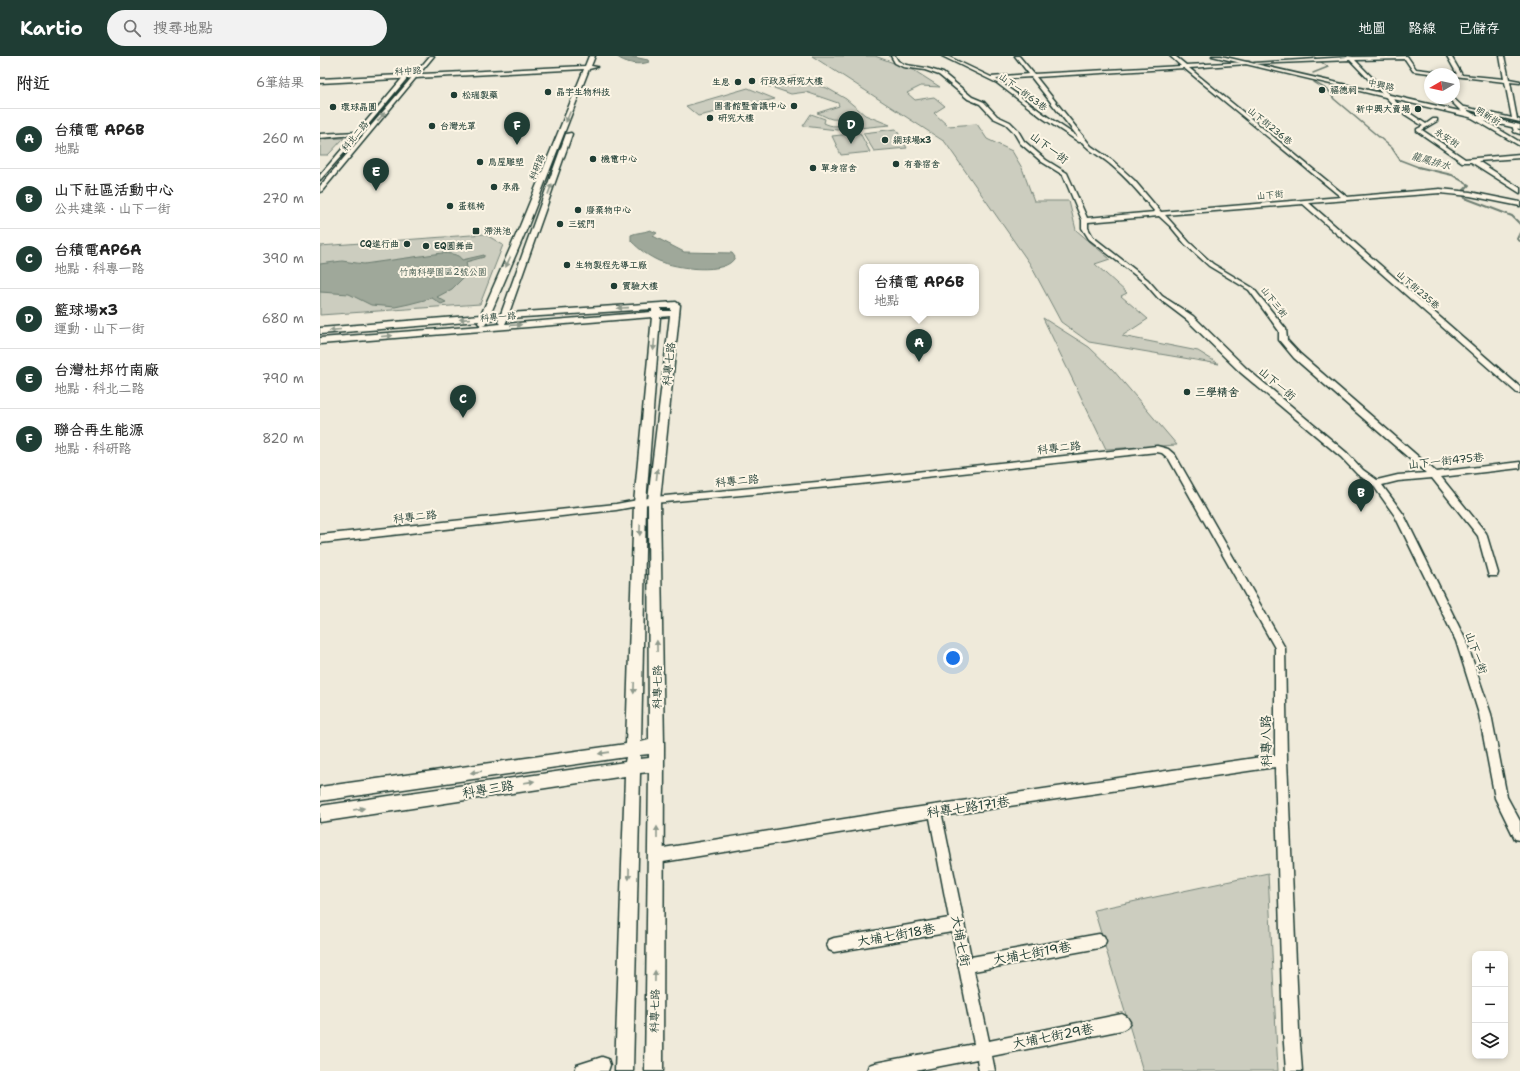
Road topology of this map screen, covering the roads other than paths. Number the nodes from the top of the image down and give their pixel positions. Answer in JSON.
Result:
{"nodes":[{"id":1,"x":432,"y":56,"type":"edge"},
{"id":2,"x":592,"y":56,"type":"edge"},
{"id":3,"x":598,"y":56,"type":"edge"},
{"id":4,"x":893,"y":56,"type":"edge"},
{"id":5,"x":944,"y":56,"type":"edge"},
{"id":6,"x":1017,"y":56,"type":"edge"},
{"id":7,"x":1172,"y":56,"type":"edge"},
{"id":8,"x":1215,"y":56,"type":"edge"},
{"id":9,"x":1226,"y":56,"type":"edge"},
{"id":10,"x":1449,"y":56,"type":"edge"},
{"id":11,"x":1502,"y":56,"type":"edge"},
{"id":12,"x":1371,"y":57,"type":"edge"},
{"id":13,"x":1406,"y":57,"type":"edge"},
{"id":14,"x":1350,"y":58,"type":"edge"},
{"id":15,"x":1247,"y":63,"type":"junction"},
{"id":16,"x":1256,"y":63,"type":"junction"},
{"id":17,"x":415,"y":66,"type":"dead end"},
{"id":18,"x":1186,"y":67,"type":"junction"},
{"id":19,"x":1456,"y":68,"type":"edge"},
{"id":20,"x":590,"y":69,"type":"junction"},
{"id":21,"x":1424,"y":71,"type":"edge"},
{"id":22,"x":1460,"y":75,"type":"edge"},
{"id":23,"x":1034,"y":76,"type":"junction"},
{"id":24,"x":405,"y":78,"type":"junction"},
{"id":25,"x":414,"y":78,"type":"junction"},
{"id":26,"x":990,"y":78,"type":"junction"},
{"id":27,"x":320,"y":81,"type":"edge"},
{"id":28,"x":1507,"y":81,"type":"junction"},
{"id":29,"x":1520,"y":82,"type":"edge"},
{"id":30,"x":320,"y":84,"type":"edge"},
{"id":31,"x":1385,"y":94,"type":"junction"},
{"id":32,"x":1457,"y":104,"type":"edge"},
{"id":33,"x":1466,"y":112,"type":"junction"},
{"id":34,"x":1435,"y":120,"type":"dead end"},
{"id":35,"x":1426,"y":126,"type":"junction"},
{"id":36,"x":1518,"y":126,"type":"edge"},
{"id":37,"x":368,"y":133,"type":"junction"},
{"id":38,"x":358,"y":134,"type":"junction"},
{"id":39,"x":320,"y":136,"type":"edge"},
{"id":40,"x":1511,"y":138,"type":"junction"},
{"id":41,"x":1520,"y":144,"type":"edge"},
{"id":42,"x":1089,"y":147,"type":"junction"},
{"id":43,"x":1520,"y":156,"type":"edge"},
{"id":44,"x":1472,"y":160,"type":"junction"},
{"id":45,"x":320,"y":178,"type":"edge"},
{"id":46,"x":1513,"y":186,"type":"junction"},
{"id":47,"x":1520,"y":186,"type":"edge"},
{"id":48,"x":320,"y":190,"type":"edge"},
{"id":49,"x":1520,"y":191,"type":"edge"},
{"id":50,"x":1345,"y":198,"type":"junction"},
{"id":51,"x":1304,"y":202,"type":"junction"},
{"id":52,"x":1520,"y":204,"type":"edge"},
{"id":53,"x":1159,"y":213,"type":"junction"},
{"id":54,"x":1085,"y":220,"type":"junction"},
{"id":55,"x":675,"y":309,"type":"joint"},
{"id":56,"x":657,"y":310,"type":"junction"},
{"id":57,"x":504,"y":316,"type":"junction"},
{"id":58,"x":484,"y":318,"type":"junction"},
{"id":59,"x":500,"y":326,"type":"junction"},
{"id":60,"x":480,"y":328,"type":"junction"},
{"id":61,"x":320,"y":331,"type":"edge"},
{"id":62,"x":320,"y":341,"type":"edge"},
{"id":63,"x":1520,"y":392,"type":"edge"},
{"id":64,"x":1157,"y":449,"type":"joint"},
{"id":65,"x":1520,"y":465,"type":"edge"},
{"id":66,"x":1434,"y":475,"type":"junction"},
{"id":67,"x":1376,"y":483,"type":"junction"},
{"id":68,"x":654,"y":500,"type":"junction"},
{"id":69,"x":640,"y":503,"type":"junction"},
{"id":70,"x":320,"y":539,"type":"edge"},
{"id":71,"x":1493,"y":573,"type":"dead end"},
{"id":72,"x":657,"y":746,"type":"junction"},
{"id":73,"x":632,"y":749,"type":"junction"},
{"id":74,"x":1280,"y":760,"type":"junction"},
{"id":75,"x":656,"y":764,"type":"junction"},
{"id":76,"x":632,"y":768,"type":"junction"},
{"id":77,"x":320,"y":794,"type":"edge"},
{"id":78,"x":935,"y":811,"type":"junction"},
{"id":79,"x":320,"y":814,"type":"edge"},
{"id":80,"x":1520,"y":834,"type":"edge"},
{"id":81,"x":657,"y":856,"type":"junction"},
{"id":82,"x":958,"y":924,"type":"junction"},
{"id":83,"x":1099,"y":941,"type":"dead end"},
{"id":84,"x":834,"y":946,"type":"dead end"},
{"id":85,"x":966,"y":965,"type":"junction"},
{"id":86,"x":1122,"y":1022,"type":"dead end"},
{"id":87,"x":983,"y":1049,"type":"junction"},
{"id":88,"x":602,"y":1065,"type":"dead end"},
{"id":89,"x":583,"y":1071,"type":"edge"},
{"id":90,"x":624,"y":1071,"type":"edge"},
{"id":91,"x":654,"y":1071,"type":"edge"},
{"id":92,"x":875,"y":1071,"type":"edge"},
{"id":93,"x":987,"y":1071,"type":"edge"},
{"id":94,"x":1294,"y":1071,"type":"edge"}],
"edges":[{"from":1,"to":25,"type":"street","name":"科北二路"},
{"from":2,"to":20,"type":"street","name":"科研路"},
{"from":3,"to":20,"type":"street","name":"科研路"},
{"from":4,"to":54,"type":"street","name":"山下一街"},
{"from":5,"to":26,"type":"street","name":"山下一街63巷"},
{"from":6,"to":23,"type":"street","name":"山下三街"},
{"from":7,"to":18,"type":"street","name":"山下街236巷"},
{"from":8,"to":15,"type":"street","name":"中興路"},
{"from":9,"to":16,"type":"street","name":"中興路"},
{"from":10,"to":19,"type":"street"},
{"from":11,"to":28,"type":"street"},
{"from":12,"to":13,"type":"street"},
{"from":12,"to":14,"type":"street"},
{"from":13,"to":21,"type":"street"},
{"from":14,"to":16,"type":"street"},
{"from":14,"to":31,"type":"street","name":"永安街"},
{"from":15,"to":16,"type":"street"},
{"from":15,"to":18,"type":"street"},
{"from":15,"to":31,"type":"street","name":"中興路"},
{"from":16,"to":31,"type":"street","name":"中興路"},
{"from":17,"to":24,"type":"street","name":"科北二路"},
{"from":18,"to":23,"type":"street"},
{"from":18,"to":50,"type":"street","name":"山下街236巷"},
{"from":20,"to":25,"type":"street","name":"科中路"},
{"from":57,"to":20,"type":"street","name":"科研路","one_way":true},
{"from":20,"to":58,"type":"street","name":"科研路","one_way":true},
{"from":22,"to":28,"type":"street"},
{"from":23,"to":26,"type":"street"},
{"from":23,"to":42,"type":"street","name":"山下三街"},
{"from":24,"to":25,"type":"street","name":"科中路"},
{"from":24,"to":27,"type":"street","name":"科中路"},
{"from":24,"to":30,"type":"street","name":"科中路"},
{"from":24,"to":38,"type":"street","name":"科北二路"},
{"from":37,"to":25,"type":"street","name":"科北二路","one_way":true},
{"from":26,"to":42,"type":"street","name":"山下一街63巷"},
{"from":28,"to":29,"type":"street"},
{"from":28,"to":36,"type":"street"},
{"from":31,"to":33,"type":"street","name":"中興路"},
{"from":31,"to":33,"type":"street","name":"中興路"},
{"from":31,"to":35,"type":"street","name":"永安街"},
{"from":32,"to":33,"type":"street","name":"明新街"},
{"from":33,"to":36,"type":"street","name":"中興路"},
{"from":33,"to":36,"type":"street","name":"中興路"},
{"from":33,"to":40,"type":"street","name":"明新街"},
{"from":34,"to":35,"type":"street"},
{"from":35,"to":44,"type":"street","name":"永安街"},
{"from":36,"to":40,"type":"street"},
{"from":37,"to":38,"type":"street"},
{"from":37,"to":48,"type":"street","name":"科北二路"},
{"from":38,"to":39,"type":"street"},
{"from":38,"to":45,"type":"street","name":"科北二路"},
{"from":40,"to":41,"type":"street","name":"明新街"},
{"from":42,"to":53,"type":"street","name":"山下三街"},
{"from":43,"to":44,"type":"street"},
{"from":44,"to":46,"type":"street","name":"永安街"},
{"from":46,"to":47,"type":"street"},
{"from":46,"to":49,"type":"street","name":"永安街"},
{"from":50,"to":51,"type":"street","name":"山下街"},
{"from":50,"to":52,"type":"street","name":"山下街"},
{"from":51,"to":53,"type":"street","name":"山下街"},
{"from":51,"to":63,"type":"street","name":"山下街235巷"},
{"from":53,"to":54,"type":"street","name":"山下街"},
{"from":53,"to":66,"type":"street","name":"山下三街"},
{"from":54,"to":67,"type":"street","name":"山下一街"},
{"from":55,"to":56,"type":"street","name":"科專一路"},
{"from":68,"to":55,"type":"street","name":"科專七路","one_way":true},
{"from":56,"to":57,"type":"street","name":"科專一路","one_way":true},
{"from":59,"to":56,"type":"street","name":"科專一路","one_way":true},
{"from":56,"to":69,"type":"street","name":"科專七路","one_way":true},
{"from":57,"to":58,"type":"street","name":"科專一路"},
{"from":57,"to":59,"type":"street","name":"科研路"},
{"from":58,"to":60,"type":"street","name":"科研路"},
{"from":58,"to":61,"type":"street","name":"科專一路","one_way":true},
{"from":59,"to":60,"type":"street","name":"科專一路"},
{"from":62,"to":60,"type":"street","name":"科專一路","one_way":true},
{"from":64,"to":68,"type":"street","name":"科專二路"},
{"from":64,"to":74,"type":"street","name":"科專八路"},
{"from":65,"to":66,"type":"street","name":"山下一街475巷"},
{"from":66,"to":67,"type":"street","name":"山下一街475巷"},
{"from":66,"to":71,"type":"street","name":"山下三街"},
{"from":67,"to":80,"type":"street","name":"山下一街"},
{"from":68,"to":69,"type":"street","name":"科專二路"},
{"from":72,"to":68,"type":"street","name":"科專七路","one_way":true},
{"from":69,"to":70,"type":"street","name":"科專二路"},
{"from":69,"to":73,"type":"street","name":"科專七路","one_way":true},
{"from":72,"to":73,"type":"street","name":"科專三路"},
{"from":72,"to":75,"type":"street","name":"科專七路"},
{"from":73,"to":76,"type":"street","name":"科專七路"},
{"from":73,"to":77,"type":"street","name":"科專三路","one_way":true},
{"from":74,"to":78,"type":"street","name":"科專七路171巷"},
{"from":74,"to":94,"type":"street","name":"科專八路"},
{"from":75,"to":76,"type":"street","name":"科專三路"},
{"from":81,"to":75,"type":"street","name":"科專七路","one_way":true},
{"from":79,"to":76,"type":"street","name":"科專三路","one_way":true},
{"from":76,"to":90,"type":"street","name":"科專七路","one_way":true},
{"from":78,"to":81,"type":"street","name":"科專七路171巷"},
{"from":78,"to":82,"type":"street","name":"大埔七街"},
{"from":91,"to":81,"type":"street","name":"科專七路","one_way":true},
{"from":82,"to":84,"type":"street","name":"大埔七街18巷"},
{"from":82,"to":85,"type":"street","name":"大埔七街"},
{"from":83,"to":85,"type":"street","name":"大埔七街19巷"},
{"from":85,"to":87,"type":"street","name":"大埔七街"},
{"from":86,"to":87,"type":"street","name":"大埔七街29巷"},
{"from":87,"to":92,"type":"street","name":"大埔七街29巷"},
{"from":87,"to":93,"type":"street","name":"大埔七街"},
{"from":88,"to":89,"type":"street"}]}
